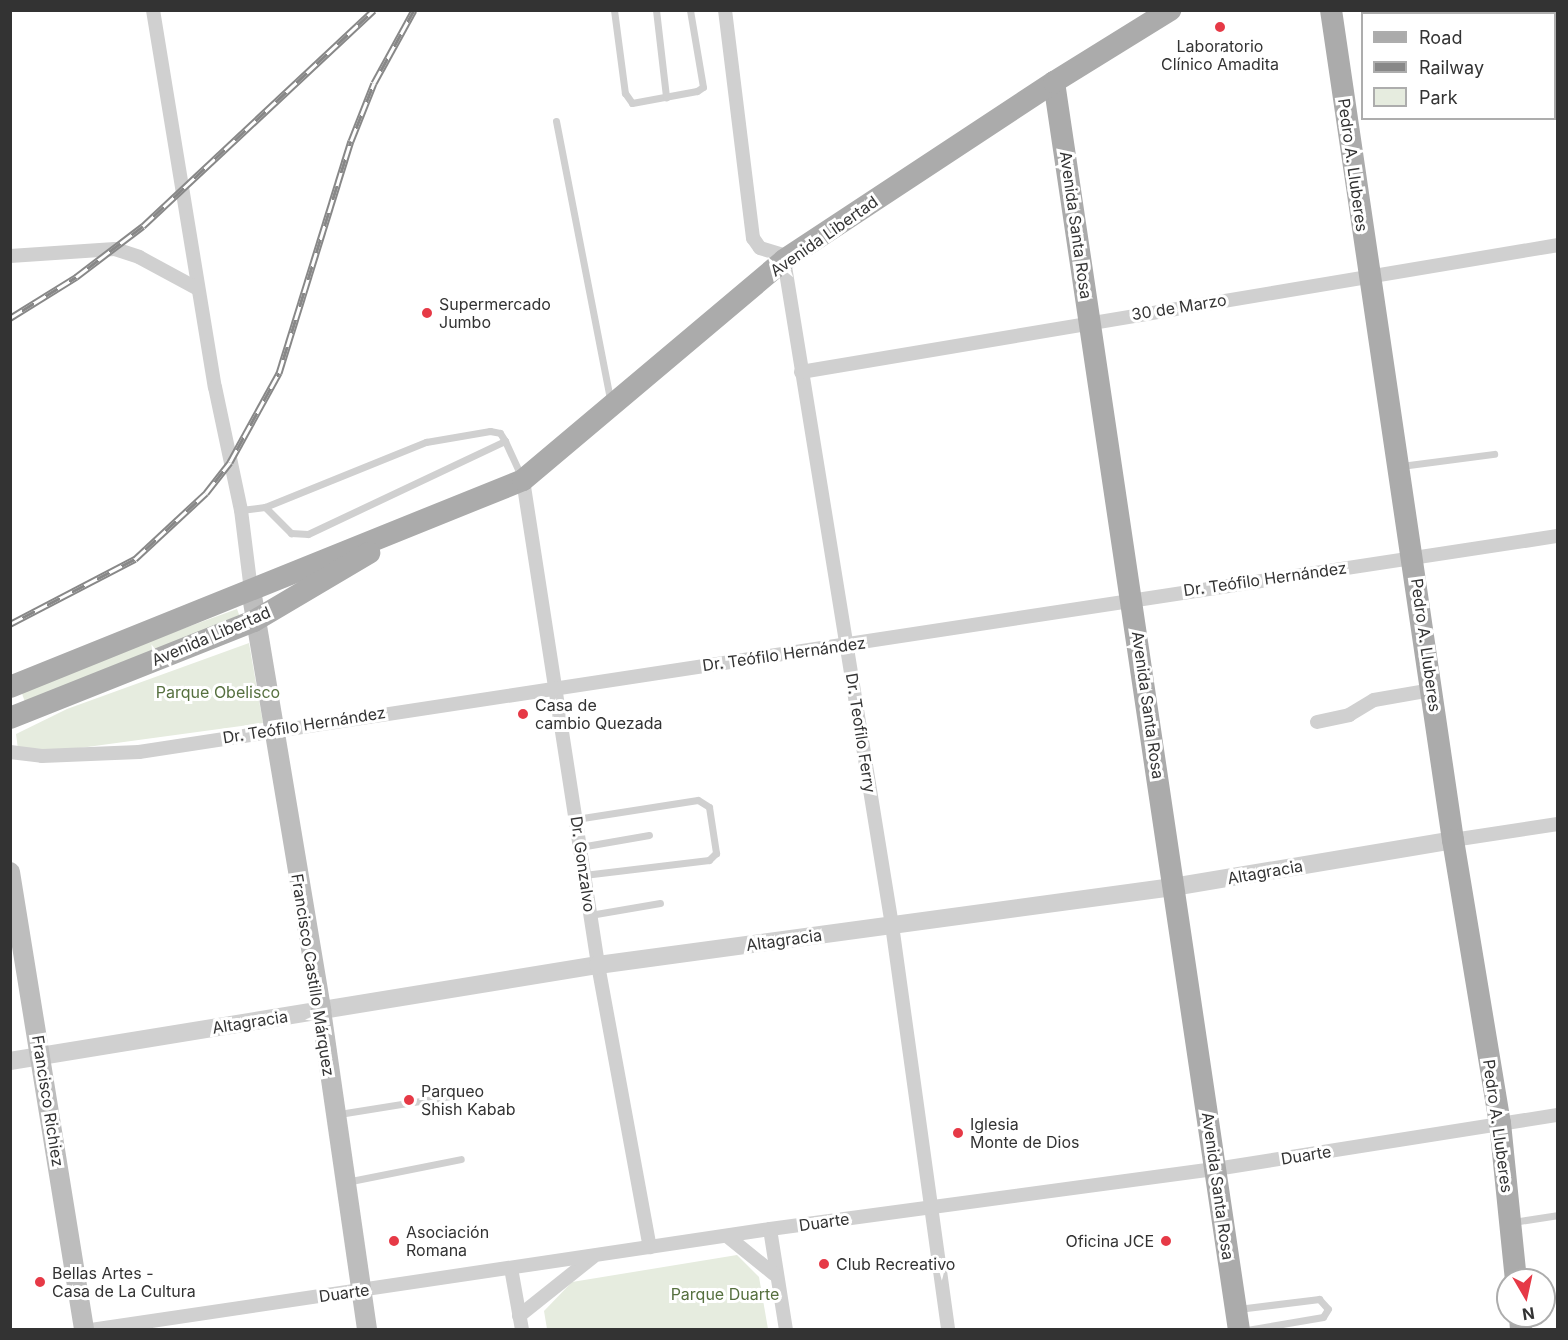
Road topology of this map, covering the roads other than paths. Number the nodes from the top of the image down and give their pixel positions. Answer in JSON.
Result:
{"nodes":[{"id":1,"x":153,"y":10,"type":"edge"},
{"id":2,"x":614,"y":10,"type":"edge"},
{"id":3,"x":656,"y":10,"type":"edge"},
{"id":4,"x":690,"y":10,"type":"edge"},
{"id":5,"x":725,"y":10,"type":"edge"},
{"id":6,"x":1170,"y":10,"type":"edge"},
{"id":7,"x":1331,"y":10,"type":"edge"},
{"id":8,"x":1054,"y":82,"type":"junction"},
{"id":9,"x":666,"y":97,"type":"junction"},
{"id":10,"x":556,"y":121,"type":"dead end"},
{"id":11,"x":1557,"y":245,"type":"edge"},
{"id":12,"x":10,"y":256,"type":"edge"},
{"id":13,"x":784,"y":260,"type":"junction"},
{"id":14,"x":1369,"y":277,"type":"junction"},
{"id":15,"x":198,"y":289,"type":"junction"},
{"id":16,"x":1090,"y":321,"type":"junction"},
{"id":17,"x":801,"y":372,"type":"junction"},
{"id":18,"x":613,"y":408,"type":"junction"},
{"id":19,"x":505,"y":441,"type":"junction"},
{"id":20,"x":1494,"y":453,"type":"dead end"},
{"id":21,"x":1399,"y":466,"type":"junction"},
{"id":22,"x":523,"y":480,"type":"junction"},
{"id":23,"x":265,"y":507,"type":"junction"},
{"id":24,"x":241,"y":510,"type":"junction"},
{"id":25,"x":433,"y":516,"type":"junction"},
{"id":26,"x":1557,"y":536,"type":"edge"},
{"id":27,"x":1414,"y":558,"type":"junction"},
{"id":28,"x":251,"y":590,"type":"junction"},
{"id":29,"x":1133,"y":599,"type":"junction"},
{"id":30,"x":254,"y":621,"type":"junction"},
{"id":31,"x":847,"y":645,"type":"junction"},
{"id":32,"x":10,"y":687,"type":"edge"},
{"id":33,"x":557,"y":687,"type":"junction"},
{"id":34,"x":1432,"y":690,"type":"junction"},
{"id":35,"x":10,"y":718,"type":"edge"},
{"id":36,"x":1317,"y":722,"type":"dead end"},
{"id":37,"x":272,"y":729,"type":"junction"},
{"id":38,"x":10,"y":752,"type":"edge"},
{"id":39,"x":576,"y":819,"type":"junction"},
{"id":40,"x":1557,"y":824,"type":"edge"},
{"id":41,"x":649,"y":835,"type":"dead end"},
{"id":42,"x":1453,"y":840,"type":"junction"},
{"id":43,"x":580,"y":847,"type":"junction"},
{"id":44,"x":10,"y":872,"type":"edge"},
{"id":45,"x":584,"y":875,"type":"junction"},
{"id":46,"x":1173,"y":887,"type":"junction"},
{"id":47,"x":660,"y":903,"type":"dead end"},
{"id":48,"x":13,"y":905,"type":"edge"},
{"id":49,"x":590,"y":915,"type":"junction"},
{"id":50,"x":892,"y":925,"type":"junction"},
{"id":51,"x":598,"y":965,"type":"junction"},
{"id":52,"x":321,"y":1010,"type":"junction"},
{"id":53,"x":41,"y":1056,"type":"junction"},
{"id":54,"x":10,"y":1061,"type":"edge"},
{"id":55,"x":451,"y":1096,"type":"dead end"},
{"id":56,"x":334,"y":1115,"type":"junction"},
{"id":57,"x":1557,"y":1115,"type":"edge"},
{"id":58,"x":1500,"y":1123,"type":"junction"},
{"id":59,"x":461,"y":1159,"type":"dead end"},
{"id":60,"x":1216,"y":1170,"type":"junction"},
{"id":61,"x":344,"y":1182,"type":"junction"},
{"id":62,"x":930,"y":1208,"type":"junction"},
{"id":63,"x":1557,"y":1215,"type":"edge"},
{"id":64,"x":1510,"y":1222,"type":"junction"},
{"id":65,"x":770,"y":1229,"type":"junction"},
{"id":66,"x":727,"y":1236,"type":"junction"},
{"id":67,"x":650,"y":1247,"type":"junction"},
{"id":68,"x":595,"y":1256,"type":"junction"},
{"id":69,"x":512,"y":1268,"type":"junction"},
{"id":70,"x":1515,"y":1268,"type":"edge"},
{"id":71,"x":774,"y":1274,"type":"junction"},
{"id":72,"x":360,"y":1291,"type":"junction"},
{"id":73,"x":521,"y":1323,"type":"edge"},
{"id":74,"x":1241,"y":1323,"type":"edge"},
{"id":75,"x":84,"y":1329,"type":"edge"},
{"id":76,"x":91,"y":1329,"type":"edge"},
{"id":77,"x":367,"y":1329,"type":"edge"},
{"id":78,"x":786,"y":1329,"type":"edge"},
{"id":79,"x":948,"y":1329,"type":"edge"}],
"edges":[{"from":1,"to":15,"type":"street"},
{"from":2,"to":9,"type":"lane"},
{"from":3,"to":9,"type":"lane"},
{"from":4,"to":9,"type":"lane"},
{"from":5,"to":13,"type":"street"},
{"from":6,"to":8,"type":"main road","name":"Avenida Libertad"},
{"from":7,"to":14,"type":"main road","name":"Pedro A. Lluberes"},
{"from":8,"to":13,"type":"main road","name":"Avenida Libertad"},
{"from":8,"to":16,"type":"main road","name":"Avenida Santa Rosa"},
{"from":10,"to":18,"type":"lane"},
{"from":11,"to":14,"type":"street","name":"30 de Marzo"},
{"from":12,"to":15,"type":"street"},
{"from":13,"to":17,"type":"street","name":"Dr. Teofilo Ferry"},
{"from":13,"to":18,"type":"main road","name":"Avenida Libertad"},
{"from":14,"to":16,"type":"street","name":"30 de Marzo"},
{"from":14,"to":21,"type":"main road","name":"Pedro A. Lluberes"},
{"from":15,"to":24,"type":"street"},
{"from":16,"to":17,"type":"street","name":"30 de Marzo"},
{"from":16,"to":29,"type":"main road","name":"Avenida Santa Rosa"},
{"from":17,"to":31,"type":"street","name":"Dr. Teofilo Ferry"},
{"from":18,"to":22,"type":"main road","name":"Avenida Libertad"},
{"from":19,"to":22,"type":"lane"},
{"from":19,"to":23,"type":"lane"},
{"from":19,"to":23,"type":"lane"},
{"from":20,"to":21,"type":"lane"},
{"from":21,"to":27,"type":"main road","name":"Pedro A. Lluberes"},
{"from":22,"to":25,"type":"main road","name":"Avenida Libertad"},
{"from":22,"to":33,"type":"street","name":"Dr. Gonzalvo"},
{"from":23,"to":24,"type":"lane"},
{"from":24,"to":28,"type":"street"},
{"from":25,"to":28,"type":"main road","name":"Avenida Libertad"},
{"from":25,"to":30,"type":"main road","name":"Avenida Libertad"},
{"from":26,"to":27,"type":"street","name":"Dr. Teófilo Hernández"},
{"from":27,"to":29,"type":"street","name":"Dr. Teófilo Hernández"},
{"from":27,"to":34,"type":"main road","name":"Pedro A. Lluberes"},
{"from":28,"to":30,"type":"main road","name":"Francisco Castillo Márquez"},
{"from":28,"to":32,"type":"main road","name":"Avenida Libertad"},
{"from":29,"to":31,"type":"street","name":"Dr. Teófilo Hernández"},
{"from":29,"to":46,"type":"main road","name":"Avenida Santa Rosa"},
{"from":30,"to":35,"type":"main road","name":"Avenida Libertad"},
{"from":30,"to":37,"type":"main road","name":"Francisco Castillo Márquez"},
{"from":31,"to":33,"type":"street","name":"Dr. Teófilo Hernández"},
{"from":31,"to":50,"type":"street","name":"Dr. Teofilo Ferry"},
{"from":33,"to":37,"type":"street","name":"Dr. Teófilo Hernández"},
{"from":33,"to":39,"type":"street","name":"Dr. Gonzalvo"},
{"from":34,"to":36,"type":"street"},
{"from":34,"to":42,"type":"main road","name":"Pedro A. Lluberes"},
{"from":37,"to":38,"type":"street","name":"Dr. Teófilo Hernández"},
{"from":37,"to":52,"type":"main road","name":"Francisco Castillo Márquez"},
{"from":39,"to":43,"type":"street","name":"Dr. Gonzalvo"},
{"from":39,"to":45,"type":"lane"},
{"from":40,"to":42,"type":"street","name":"Altagracia"},
{"from":41,"to":43,"type":"lane"},
{"from":42,"to":46,"type":"street","name":"Altagracia"},
{"from":42,"to":58,"type":"main road","name":"Pedro A. Lluberes"},
{"from":43,"to":45,"type":"street","name":"Dr. Gonzalvo"},
{"from":44,"to":48,"type":"main road","name":"Francisco Richiez"},
{"from":45,"to":49,"type":"street","name":"Dr. Gonzalvo"},
{"from":46,"to":50,"type":"street","name":"Altagracia"},
{"from":46,"to":60,"type":"main road","name":"Avenida Santa Rosa"},
{"from":47,"to":49,"type":"lane"},
{"from":48,"to":53,"type":"main road","name":"Francisco Richiez"},
{"from":49,"to":51,"type":"street","name":"Dr. Gonzalvo"},
{"from":50,"to":51,"type":"street","name":"Altagracia"},
{"from":50,"to":62,"type":"street","name":"Dr. Teofilo Ferry"},
{"from":51,"to":52,"type":"street","name":"Altagracia"},
{"from":51,"to":67,"type":"street","name":"Dr. Gonzalvo"},
{"from":52,"to":53,"type":"street","name":"Altagracia"},
{"from":52,"to":56,"type":"main road","name":"Francisco Castillo Márquez"},
{"from":53,"to":54,"type":"street","name":"Altagracia"},
{"from":53,"to":75,"type":"main road","name":"Francisco Richiez"},
{"from":55,"to":56,"type":"lane"},
{"from":56,"to":61,"type":"main road","name":"Francisco Castillo Márquez"},
{"from":57,"to":58,"type":"street","name":"Duarte"},
{"from":58,"to":60,"type":"street","name":"Duarte"},
{"from":58,"to":64,"type":"main road","name":"Pedro A. Lluberes"},
{"from":59,"to":61,"type":"lane"},
{"from":60,"to":62,"type":"street","name":"Duarte"},
{"from":60,"to":74,"type":"main road","name":"Avenida Santa Rosa"},
{"from":61,"to":72,"type":"main road","name":"Francisco Castillo Márquez"},
{"from":62,"to":65,"type":"street","name":"Duarte"},
{"from":62,"to":79,"type":"street","name":"Dr. Teofilo Ferry"},
{"from":63,"to":64,"type":"lane"},
{"from":64,"to":70,"type":"main road","name":"Pedro A. Lluberes"},
{"from":65,"to":66,"type":"street","name":"Duarte"},
{"from":65,"to":71,"type":"street"},
{"from":66,"to":67,"type":"street","name":"Duarte"},
{"from":66,"to":71,"type":"street"},
{"from":67,"to":68,"type":"street","name":"Duarte"},
{"from":68,"to":69,"type":"street","name":"Duarte"},
{"from":68,"to":73,"type":"street"},
{"from":69,"to":72,"type":"street","name":"Duarte"},
{"from":69,"to":73,"type":"street"},
{"from":71,"to":78,"type":"street"},
{"from":72,"to":76,"type":"street","name":"Duarte"},
{"from":72,"to":77,"type":"main road","name":"Francisco Castillo Márquez"},
{"from":74,"to":74,"type":"lane"}]}
